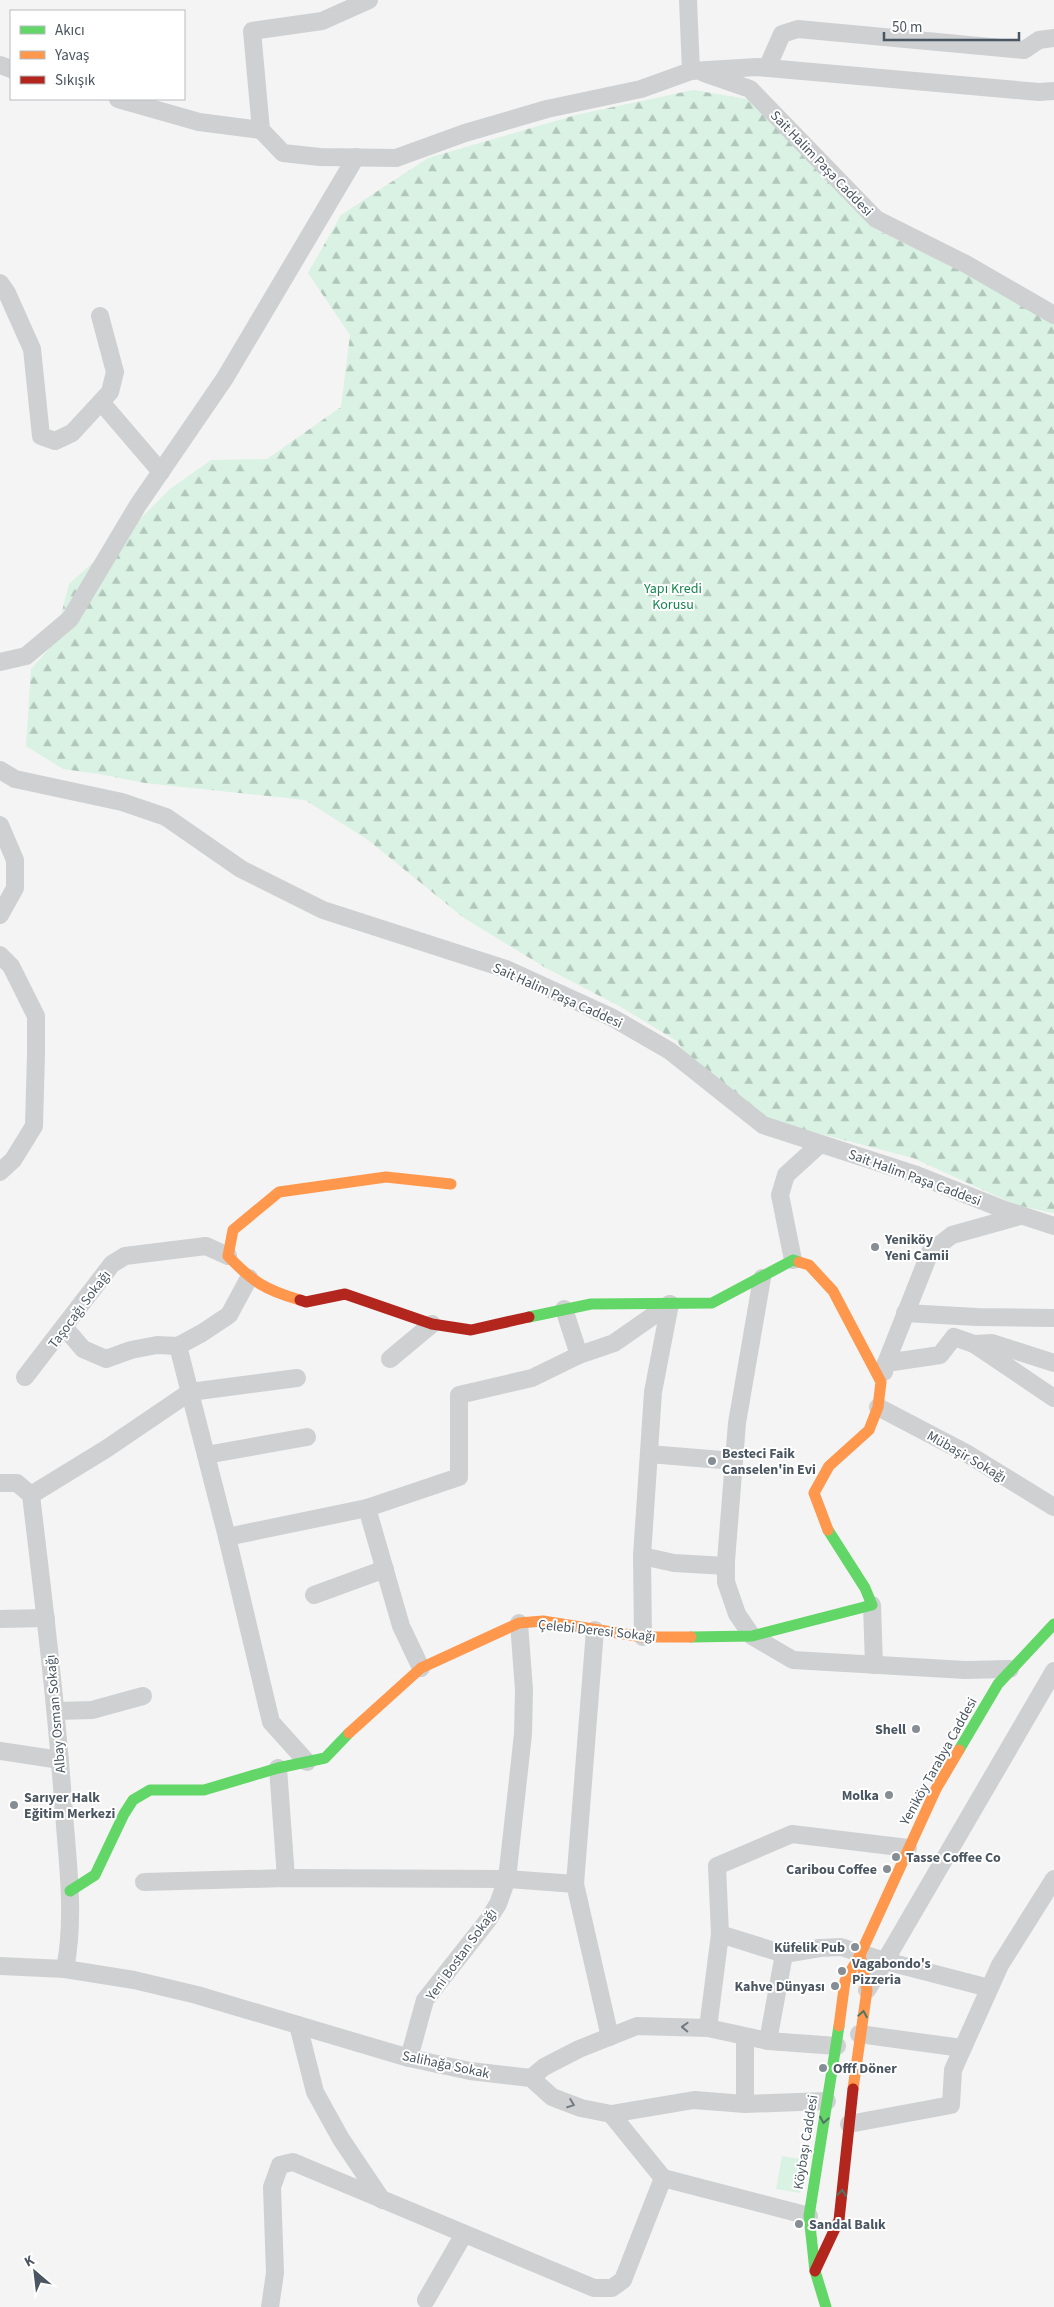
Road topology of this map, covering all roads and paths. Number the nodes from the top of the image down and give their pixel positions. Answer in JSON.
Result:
{"nodes":[{"id":1,"x":369,"y":0,"type":"edge"},
{"id":2,"x":688,"y":0,"type":"edge"},
{"id":3,"x":1054,"y":38,"type":"edge"},
{"id":4,"x":767,"y":68,"type":"junction"},
{"id":5,"x":694,"y":71,"type":"junction"},
{"id":6,"x":1054,"y":91,"type":"edge"},
{"id":7,"x":121,"y":100,"type":"edge"},
{"id":8,"x":261,"y":130,"type":"junction"},
{"id":9,"x":356,"y":157,"type":"junction"},
{"id":10,"x":0,"y":283,"type":"edge"},
{"id":11,"x":1054,"y":315,"type":"edge"},
{"id":12,"x":100,"y":316,"type":"dead end"},
{"id":13,"x":101,"y":402,"type":"junction"},
{"id":14,"x":161,"y":472,"type":"junction"},
{"id":15,"x":0,"y":662,"type":"edge"},
{"id":16,"x":0,"y":770,"type":"edge"},
{"id":17,"x":0,"y":825,"type":"edge"},
{"id":18,"x":0,"y":915,"type":"edge"},
{"id":19,"x":0,"y":955,"type":"edge"},
{"id":20,"x":820,"y":1144,"type":"junction"},
{"id":21,"x":0,"y":1172,"type":"edge"},
{"id":22,"x":451,"y":1184,"type":"dead end"},
{"id":23,"x":1020,"y":1216,"type":"junction"},
{"id":24,"x":1054,"y":1226,"type":"edge"},
{"id":25,"x":228,"y":1256,"type":"junction"},
{"id":26,"x":793,"y":1260,"type":"junction"},
{"id":27,"x":249,"y":1278,"type":"junction"},
{"id":28,"x":762,"y":1278,"type":"junction"},
{"id":29,"x":670,"y":1304,"type":"junction"},
{"id":30,"x":564,"y":1309,"type":"junction"},
{"id":31,"x":905,"y":1313,"type":"junction"},
{"id":32,"x":942,"y":1315,"type":"junction"},
{"id":33,"x":1054,"y":1318,"type":"edge"},
{"id":34,"x":432,"y":1324,"type":"junction"},
{"id":35,"x":65,"y":1328,"type":"junction"},
{"id":36,"x":954,"y":1337,"type":"junction"},
{"id":37,"x":974,"y":1344,"type":"junction"},
{"id":38,"x":178,"y":1346,"type":"junction"},
{"id":39,"x":579,"y":1355,"type":"junction"},
{"id":40,"x":390,"y":1359,"type":"dead end"},
{"id":41,"x":886,"y":1363,"type":"junction"},
{"id":42,"x":1054,"y":1363,"type":"edge"},
{"id":43,"x":25,"y":1377,"type":"dead end"},
{"id":44,"x":297,"y":1378,"type":"dead end"},
{"id":45,"x":881,"y":1382,"type":"junction"},
{"id":46,"x":190,"y":1392,"type":"junction"},
{"id":47,"x":1054,"y":1398,"type":"edge"},
{"id":48,"x":878,"y":1407,"type":"junction"},
{"id":49,"x":307,"y":1437,"type":"dead end"},
{"id":50,"x":649,"y":1454,"type":"junction"},
{"id":51,"x":206,"y":1455,"type":"junction"},
{"id":52,"x":734,"y":1461,"type":"junction"},
{"id":53,"x":0,"y":1483,"type":"edge"},
{"id":54,"x":31,"y":1495,"type":"junction"},
{"id":55,"x":367,"y":1508,"type":"junction"},
{"id":56,"x":1054,"y":1508,"type":"edge"},
{"id":57,"x":227,"y":1537,"type":"junction"},
{"id":58,"x":642,"y":1556,"type":"junction"},
{"id":59,"x":726,"y":1566,"type":"junction"},
{"id":60,"x":385,"y":1569,"type":"junction"},
{"id":61,"x":314,"y":1595,"type":"dead end"},
{"id":62,"x":872,"y":1605,"type":"junction"},
{"id":63,"x":0,"y":1618,"type":"edge"},
{"id":64,"x":46,"y":1618,"type":"junction"},
{"id":65,"x":519,"y":1624,"type":"junction"},
{"id":66,"x":1054,"y":1624,"type":"edge"},
{"id":67,"x":594,"y":1630,"type":"junction"},
{"id":68,"x":752,"y":1636,"type":"junction"},
{"id":69,"x":643,"y":1637,"type":"junction"},
{"id":70,"x":874,"y":1665,"type":"junction"},
{"id":71,"x":422,"y":1668,"type":"junction"},
{"id":72,"x":1010,"y":1669,"type":"junction"},
{"id":73,"x":1054,"y":1671,"type":"edge"},
{"id":74,"x":1049,"y":1687,"type":"edge"},
{"id":75,"x":143,"y":1696,"type":"dead end"},
{"id":76,"x":56,"y":1711,"type":"junction"},
{"id":77,"x":0,"y":1751,"type":"edge"},
{"id":78,"x":60,"y":1760,"type":"junction"},
{"id":79,"x":307,"y":1762,"type":"junction"},
{"id":80,"x":278,"y":1768,"type":"junction"},
{"id":81,"x":908,"y":1848,"type":"junction"},
{"id":82,"x":286,"y":1878,"type":"junction"},
{"id":83,"x":506,"y":1879,"type":"junction"},
{"id":84,"x":1054,"y":1879,"type":"edge"},
{"id":85,"x":144,"y":1882,"type":"dead end"},
{"id":86,"x":575,"y":1884,"type":"junction"},
{"id":87,"x":70,"y":1891,"type":"junction"},
{"id":88,"x":720,"y":1934,"type":"junction"},
{"id":89,"x":784,"y":1954,"type":"junction"},
{"id":90,"x":860,"y":1954,"type":"junction"},
{"id":91,"x":884,"y":1961,"type":"junction"},
{"id":92,"x":0,"y":1966,"type":"edge"},
{"id":93,"x":65,"y":1969,"type":"junction"},
{"id":94,"x":989,"y":1988,"type":"junction"},
{"id":95,"x":867,"y":1990,"type":"junction"},
{"id":96,"x":298,"y":2025,"type":"junction"},
{"id":97,"x":708,"y":2028,"type":"junction"},
{"id":98,"x":859,"y":2034,"type":"junction"},
{"id":99,"x":610,"y":2037,"type":"junction"},
{"id":100,"x":745,"y":2037,"type":"junction"},
{"id":101,"x":768,"y":2041,"type":"junction"},
{"id":102,"x":837,"y":2046,"type":"junction"},
{"id":103,"x":962,"y":2048,"type":"junction"},
{"id":104,"x":409,"y":2058,"type":"junction"},
{"id":105,"x":856,"y":2058,"type":"junction"},
{"id":106,"x":530,"y":2078,"type":"junction"},
{"id":107,"x":852,"y":2100,"type":"junction"},
{"id":108,"x":827,"y":2101,"type":"junction"},
{"id":109,"x":745,"y":2104,"type":"junction"},
{"id":110,"x":611,"y":2114,"type":"junction"},
{"id":111,"x":849,"y":2124,"type":"junction"},
{"id":112,"x":663,"y":2178,"type":"junction"},
{"id":113,"x":383,"y":2200,"type":"junction"},
{"id":114,"x":809,"y":2216,"type":"junction"},
{"id":115,"x":464,"y":2234,"type":"junction"},
{"id":116,"x":815,"y":2271,"type":"junction"},
{"id":117,"x":426,"y":2300,"type":"dead end"},
{"id":118,"x":270,"y":2307,"type":"edge"},
{"id":119,"x":826,"y":2307,"type":"edge"}],
"edges":[{"from":1,"to":8,"type":"street"},
{"from":2,"to":5,"type":"street"},
{"from":3,"to":4,"type":"street"},
{"from":4,"to":5,"type":"street"},
{"from":4,"to":6,"type":"street"},
{"from":5,"to":9,"type":"street"},
{"from":5,"to":11,"type":"street","name":"Sait Halim Paşa Caddesi"},
{"from":7,"to":8,"type":"street"},
{"from":8,"to":9,"type":"street"},
{"from":9,"to":14,"type":"street"},
{"from":10,"to":13,"type":"street"},
{"from":12,"to":13,"type":"street"},
{"from":13,"to":14,"type":"street"},
{"from":14,"to":15,"type":"street"},
{"from":16,"to":20,"type":"street","name":"Sait Halim Paşa Caddesi"},
{"from":17,"to":18,"type":"street"},
{"from":19,"to":21,"type":"street"},
{"from":20,"to":23,"type":"street","name":"Sait Halim Paşa Caddesi"},
{"from":20,"to":26,"type":"street"},
{"from":22,"to":25,"type":"street"},
{"from":23,"to":24,"type":"street","name":"Sait Halim Paşa Caddesi"},
{"from":23,"to":31,"type":"street","name":"Sait Halim Paşa Caddesi"},
{"from":25,"to":27,"type":"street"},
{"from":25,"to":35,"type":"street","name":"Taşocağı Sokağı"},
{"from":26,"to":28,"type":"street"},
{"from":26,"to":45,"type":"street"},
{"from":27,"to":34,"type":"street"},
{"from":27,"to":38,"type":"street"},
{"from":28,"to":29,"type":"street"},
{"from":28,"to":52,"type":"street"},
{"from":29,"to":30,"type":"street"},
{"from":29,"to":39,"type":"street"},
{"from":29,"to":50,"type":"street"},
{"from":30,"to":34,"type":"street"},
{"from":30,"to":39,"type":"street"},
{"from":31,"to":32,"type":"street"},
{"from":31,"to":41,"type":"street","name":"Sait Halim Paşa Caddesi"},
{"from":32,"to":33,"type":"street"},
{"from":32,"to":36,"type":"street"},
{"from":34,"to":40,"type":"street"},
{"from":35,"to":38,"type":"street"},
{"from":35,"to":43,"type":"street","name":"Taşocağı Sokağı"},
{"from":36,"to":37,"type":"street"},
{"from":36,"to":41,"type":"street"},
{"from":37,"to":42,"type":"street"},
{"from":37,"to":47,"type":"street"},
{"from":38,"to":46,"type":"street"},
{"from":39,"to":55,"type":"street"},
{"from":41,"to":45,"type":"street","name":"Sait Halim Paşa Caddesi"},
{"from":44,"to":46,"type":"street"},
{"from":45,"to":48,"type":"street"},
{"from":46,"to":51,"type":"street"},
{"from":46,"to":54,"type":"street"},
{"from":48,"to":56,"type":"street","name":"Mübaşir Sokağı"},
{"from":48,"to":62,"type":"street"},
{"from":49,"to":51,"type":"street"},
{"from":50,"to":52,"type":"street"},
{"from":50,"to":58,"type":"street"},
{"from":51,"to":57,"type":"street"},
{"from":52,"to":59,"type":"street"},
{"from":53,"to":54,"type":"street"},
{"from":54,"to":64,"type":"street","name":"Albay Osman Sokağı"},
{"from":55,"to":57,"type":"street"},
{"from":55,"to":60,"type":"street"},
{"from":57,"to":79,"type":"street"},
{"from":58,"to":59,"type":"street"},
{"from":58,"to":69,"type":"street"},
{"from":59,"to":68,"type":"street"},
{"from":60,"to":61,"type":"street"},
{"from":60,"to":71,"type":"street"},
{"from":62,"to":68,"type":"street","name":"Çelebi Deresi Sokağı"},
{"from":62,"to":70,"type":"street"},
{"from":63,"to":64,"type":"street"},
{"from":64,"to":76,"type":"street","name":"Albay Osman Sokağı"},
{"from":65,"to":67,"type":"street","name":"Çelebi Deresi Sokağı"},
{"from":65,"to":71,"type":"street","name":"Çelebi Deresi Sokağı"},
{"from":65,"to":83,"type":"street","name":"Yeni Bostan Sokağı"},
{"from":66,"to":72,"type":"street","name":"Yeniköy Tarabya Caddesi"},
{"from":67,"to":69,"type":"street","name":"Çelebi Deresi Sokağı"},
{"from":67,"to":86,"type":"street"},
{"from":68,"to":69,"type":"street","name":"Çelebi Deresi Sokağı"},
{"from":68,"to":70,"type":"street"},
{"from":70,"to":72,"type":"street"},
{"from":71,"to":79,"type":"street","name":"Çelebi Deresi Sokağı"},
{"from":72,"to":81,"type":"street","name":"Yeniköy Tarabya Caddesi"},
{"from":73,"to":74,"type":"street"},
{"from":74,"to":91,"type":"street"},
{"from":75,"to":76,"type":"street"},
{"from":76,"to":78,"type":"street","name":"Albay Osman Sokağı"},
{"from":77,"to":78,"type":"street"},
{"from":78,"to":87,"type":"street","name":"Albay Osman Sokağı"},
{"from":79,"to":80,"type":"street","name":"Çelebi Deresi Sokağı"},
{"from":80,"to":82,"type":"street"},
{"from":80,"to":87,"type":"street","name":"Çelebi Deresi Sokağı"},
{"from":81,"to":88,"type":"street"},
{"from":81,"to":90,"type":"street","name":"Yeniköy Tarabya Caddesi"},
{"from":82,"to":83,"type":"street"},
{"from":82,"to":85,"type":"street"},
{"from":83,"to":86,"type":"street"},
{"from":83,"to":104,"type":"street","name":"Yeni Bostan Sokağı"},
{"from":84,"to":94,"type":"street"},
{"from":86,"to":99,"type":"street"},
{"from":87,"to":93,"type":"street","name":"Albay Osman Sokağı"},
{"from":88,"to":89,"type":"street"},
{"from":88,"to":97,"type":"street"},
{"from":89,"to":90,"type":"street"},
{"from":89,"to":101,"type":"street"},
{"from":90,"to":91,"type":"street"},
{"from":90,"to":95,"type":"street"},
{"from":90,"to":102,"type":"street","name":"Köybaşı Caddesi"},
{"from":91,"to":94,"type":"street"},
{"from":91,"to":95,"type":"street"},
{"from":92,"to":93,"type":"street","name":"Salihağa Sokak"},
{"from":93,"to":96,"type":"street","name":"Salihağa Sokak"},
{"from":94,"to":103,"type":"street"},
{"from":98,"to":95,"type":"street","one_way":true},
{"from":96,"to":104,"type":"street","name":"Salihağa Sokak"},
{"from":96,"to":113,"type":"street"},
{"from":97,"to":99,"type":"street","one_way":true},
{"from":97,"to":100,"type":"street"},
{"from":98,"to":103,"type":"street"},
{"from":98,"to":105,"type":"street"},
{"from":99,"to":106,"type":"street"},
{"from":100,"to":101,"type":"street"},
{"from":100,"to":109,"type":"street"},
{"from":101,"to":102,"type":"street"},
{"from":102,"to":105,"type":"street"},
{"from":102,"to":108,"type":"street","name":"Köybaşı Caddesi"},
{"from":103,"to":111,"type":"street"},
{"from":104,"to":106,"type":"street","name":"Salihağa Sokak"},
{"from":105,"to":107,"type":"street"},
{"from":106,"to":110,"type":"street","one_way":true},
{"from":107,"to":108,"type":"street"},
{"from":107,"to":111,"type":"street"},
{"from":108,"to":109,"type":"street"},
{"from":108,"to":114,"type":"street","name":"Köybaşı Caddesi","one_way":true},
{"from":109,"to":110,"type":"street"},
{"from":110,"to":112,"type":"street"},
{"from":116,"to":111,"type":"street","one_way":true},
{"from":112,"to":114,"type":"street"},
{"from":112,"to":115,"type":"street"},
{"from":113,"to":115,"type":"street"},
{"from":113,"to":118,"type":"street"},
{"from":114,"to":116,"type":"street","name":"Köybaşı Caddesi"},
{"from":115,"to":117,"type":"street"},
{"from":116,"to":119,"type":"street","name":"Köybaşı Caddesi"}]}
